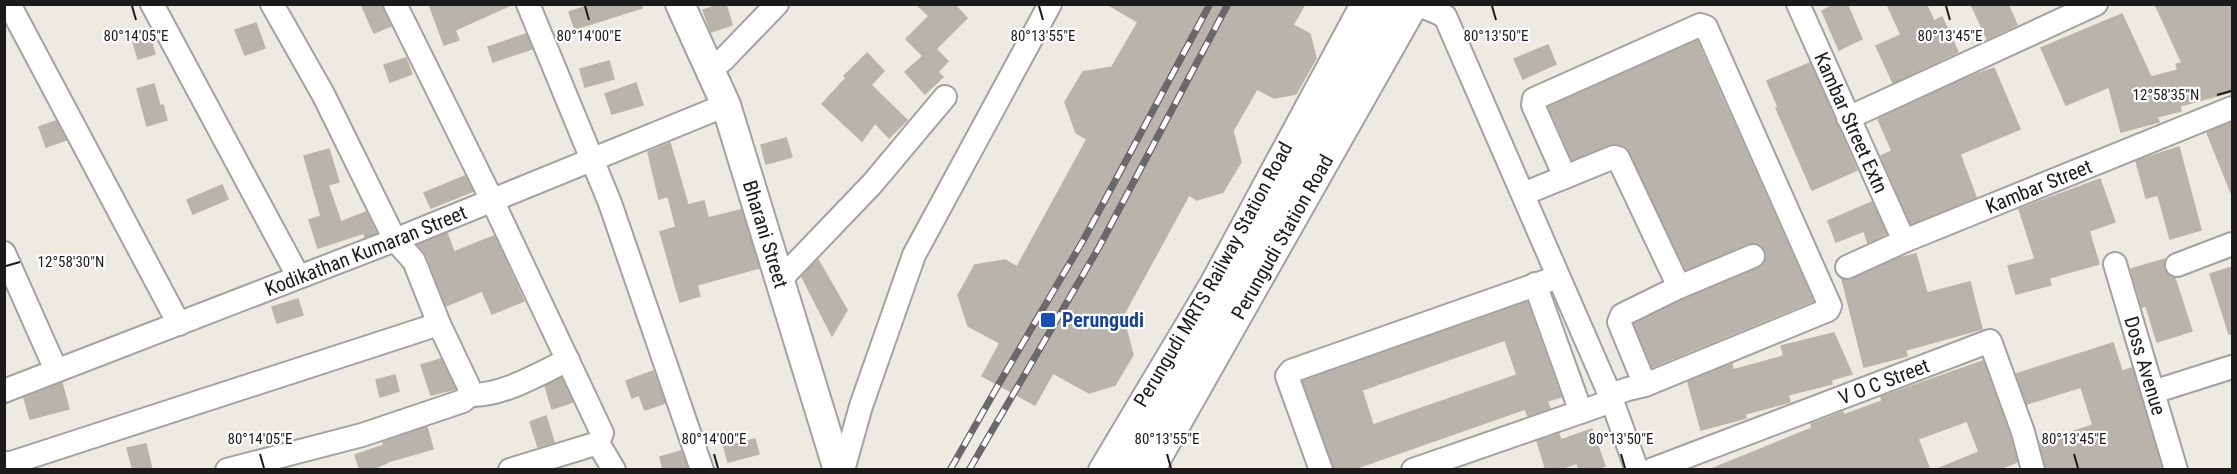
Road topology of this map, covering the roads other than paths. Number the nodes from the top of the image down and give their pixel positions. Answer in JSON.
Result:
{"nodes":[{"id":1,"x":9,"y":4,"type":"edge"},
{"id":2,"x":152,"y":4,"type":"edge"},
{"id":3,"x":272,"y":4,"type":"edge"},
{"id":4,"x":395,"y":4,"type":"edge"},
{"id":5,"x":528,"y":4,"type":"edge"},
{"id":6,"x":680,"y":4,"type":"edge"},
{"id":7,"x":777,"y":4,"type":"edge"},
{"id":8,"x":1050,"y":4,"type":"edge"},
{"id":9,"x":1362,"y":4,"type":"edge"},
{"id":10,"x":1385,"y":4,"type":"edge"},
{"id":11,"x":1416,"y":4,"type":"edge"},
{"id":12,"x":2096,"y":4,"type":"edge"},
{"id":13,"x":1805,"y":7,"type":"edge"},
{"id":14,"x":710,"y":70,"type":"junction"},
{"id":15,"x":1331,"y":80,"type":"junction"},
{"id":16,"x":945,"y":97,"type":"dead end"},
{"id":17,"x":726,"y":105,"type":"junction"},
{"id":18,"x":2232,"y":108,"type":"edge"},
{"id":19,"x":1848,"y":118,"type":"junction"},
{"id":20,"x":591,"y":160,"type":"junction"},
{"id":21,"x":1565,"y":177,"type":"junction"},
{"id":22,"x":1523,"y":194,"type":"junction"},
{"id":23,"x":492,"y":200,"type":"junction"},
{"id":24,"x":394,"y":240,"type":"junction"},
{"id":25,"x":1904,"y":241,"type":"junction"},
{"id":26,"x":2232,"y":244,"type":"edge"},
{"id":27,"x":4,"y":253,"type":"edge"},
{"id":28,"x":1752,"y":256,"type":"dead end"},
{"id":29,"x":2115,"y":264,"type":"dead end"},
{"id":30,"x":2177,"y":265,"type":"dead end"},
{"id":31,"x":1847,"y":267,"type":"dead end"},
{"id":32,"x":298,"y":276,"type":"junction"},
{"id":33,"x":1558,"y":277,"type":"junction"},
{"id":34,"x":780,"y":280,"type":"junction"},
{"id":35,"x":1535,"y":284,"type":"junction"},
{"id":36,"x":1679,"y":287,"type":"junction"},
{"id":37,"x":179,"y":324,"type":"junction"},
{"id":38,"x":439,"y":324,"type":"junction"},
{"id":39,"x":568,"y":360,"type":"junction"},
{"id":40,"x":2232,"y":367,"type":"edge"},
{"id":41,"x":56,"y":370,"type":"junction"},
{"id":42,"x":1645,"y":385,"type":"junction"},
{"id":43,"x":4,"y":391,"type":"edge"},
{"id":44,"x":2153,"y":392,"type":"junction"},
{"id":45,"x":470,"y":395,"type":"junction"},
{"id":46,"x":1611,"y":398,"type":"junction"},
{"id":47,"x":1581,"y":412,"type":"junction"},
{"id":48,"x":598,"y":443,"type":"junction"},
{"id":49,"x":4,"y":463,"type":"edge"},
{"id":50,"x":227,"y":470,"type":"edge"},
{"id":51,"x":510,"y":470,"type":"edge"},
{"id":52,"x":614,"y":470,"type":"edge"},
{"id":53,"x":702,"y":470,"type":"edge"},
{"id":54,"x":838,"y":470,"type":"edge"},
{"id":55,"x":843,"y":470,"type":"edge"},
{"id":56,"x":1100,"y":470,"type":"edge"},
{"id":57,"x":1126,"y":470,"type":"edge"},
{"id":58,"x":1150,"y":470,"type":"edge"},
{"id":59,"x":1321,"y":470,"type":"edge"},
{"id":60,"x":1413,"y":470,"type":"edge"},
{"id":61,"x":1637,"y":470,"type":"edge"},
{"id":62,"x":1651,"y":470,"type":"edge"},
{"id":63,"x":2033,"y":470,"type":"edge"},
{"id":64,"x":2176,"y":470,"type":"edge"}],
"edges":[{"from":1,"to":37,"type":"street"},
{"from":2,"to":32,"type":"street"},
{"from":3,"to":24,"type":"street"},
{"from":4,"to":23,"type":"street"},
{"from":5,"to":20,"type":"street"},
{"from":6,"to":14,"type":"street","name":"Bharani Street"},
{"from":7,"to":14,"type":"street"},
{"from":8,"to":55,"type":"street"},
{"from":9,"to":15,"type":"street","name":"Perungudi MRTS Railway Station Road"},
{"from":10,"to":15,"type":"street","name":"Perungudi Station Road"},
{"from":11,"to":22,"type":"street"},
{"from":11,"to":58,"type":"street","name":"Perungudi Station Road"},
{"from":12,"to":19,"type":"street"},
{"from":13,"to":19,"type":"street","name":"Kambar Street Extn"},
{"from":14,"to":17,"type":"street","name":"Bharani Street"},
{"from":15,"to":56,"type":"street","name":"Perungudi MRTS Railway Station Road"},
{"from":15,"to":57,"type":"street","name":"Perungudi Station Road"},
{"from":16,"to":34,"type":"street"},
{"from":17,"to":20,"type":"street","name":"Kodikathan Kumaran Street"},
{"from":17,"to":34,"type":"street","name":"Bharani Street"},
{"from":18,"to":25,"type":"street","name":"Kambar Street"},
{"from":19,"to":25,"type":"street","name":"Kambar Street Extn"},
{"from":20,"to":23,"type":"street","name":"Kodikathan Kumaran Street"},
{"from":20,"to":53,"type":"street"},
{"from":21,"to":22,"type":"street"},
{"from":21,"to":36,"type":"street"},
{"from":21,"to":42,"type":"street"},
{"from":22,"to":33,"type":"street"},
{"from":23,"to":24,"type":"street","name":"Kodikathan Kumaran Street"},
{"from":23,"to":39,"type":"street"},
{"from":24,"to":32,"type":"street","name":"Kodikathan Kumaran Street"},
{"from":24,"to":38,"type":"street"},
{"from":25,"to":31,"type":"street","name":"Kambar Street"},
{"from":26,"to":30,"type":"street"},
{"from":27,"to":41,"type":"street"},
{"from":28,"to":36,"type":"street"},
{"from":29,"to":44,"type":"street","name":"Doss Avenue"},
{"from":32,"to":37,"type":"street","name":"Kodikathan Kumaran Street"},
{"from":33,"to":35,"type":"street"},
{"from":33,"to":46,"type":"street"},
{"from":34,"to":54,"type":"street","name":"Bharani Street"},
{"from":35,"to":47,"type":"street"},
{"from":35,"to":59,"type":"street"},
{"from":36,"to":42,"type":"street"},
{"from":37,"to":41,"type":"street","name":"Kodikathan Kumaran Street"},
{"from":38,"to":45,"type":"street"},
{"from":38,"to":49,"type":"street"},
{"from":39,"to":45,"type":"street"},
{"from":39,"to":48,"type":"street"},
{"from":40,"to":44,"type":"street"},
{"from":41,"to":43,"type":"street","name":"Kodikathan Kumaran Street"},
{"from":42,"to":46,"type":"street"},
{"from":44,"to":64,"type":"street","name":"Doss Avenue"},
{"from":45,"to":50,"type":"street"},
{"from":46,"to":47,"type":"street"},
{"from":46,"to":61,"type":"street"},
{"from":47,"to":60,"type":"street"},
{"from":48,"to":51,"type":"street"},
{"from":48,"to":52,"type":"street"},
{"from":62,"to":63,"type":"street","name":"V O C Street"}]}
